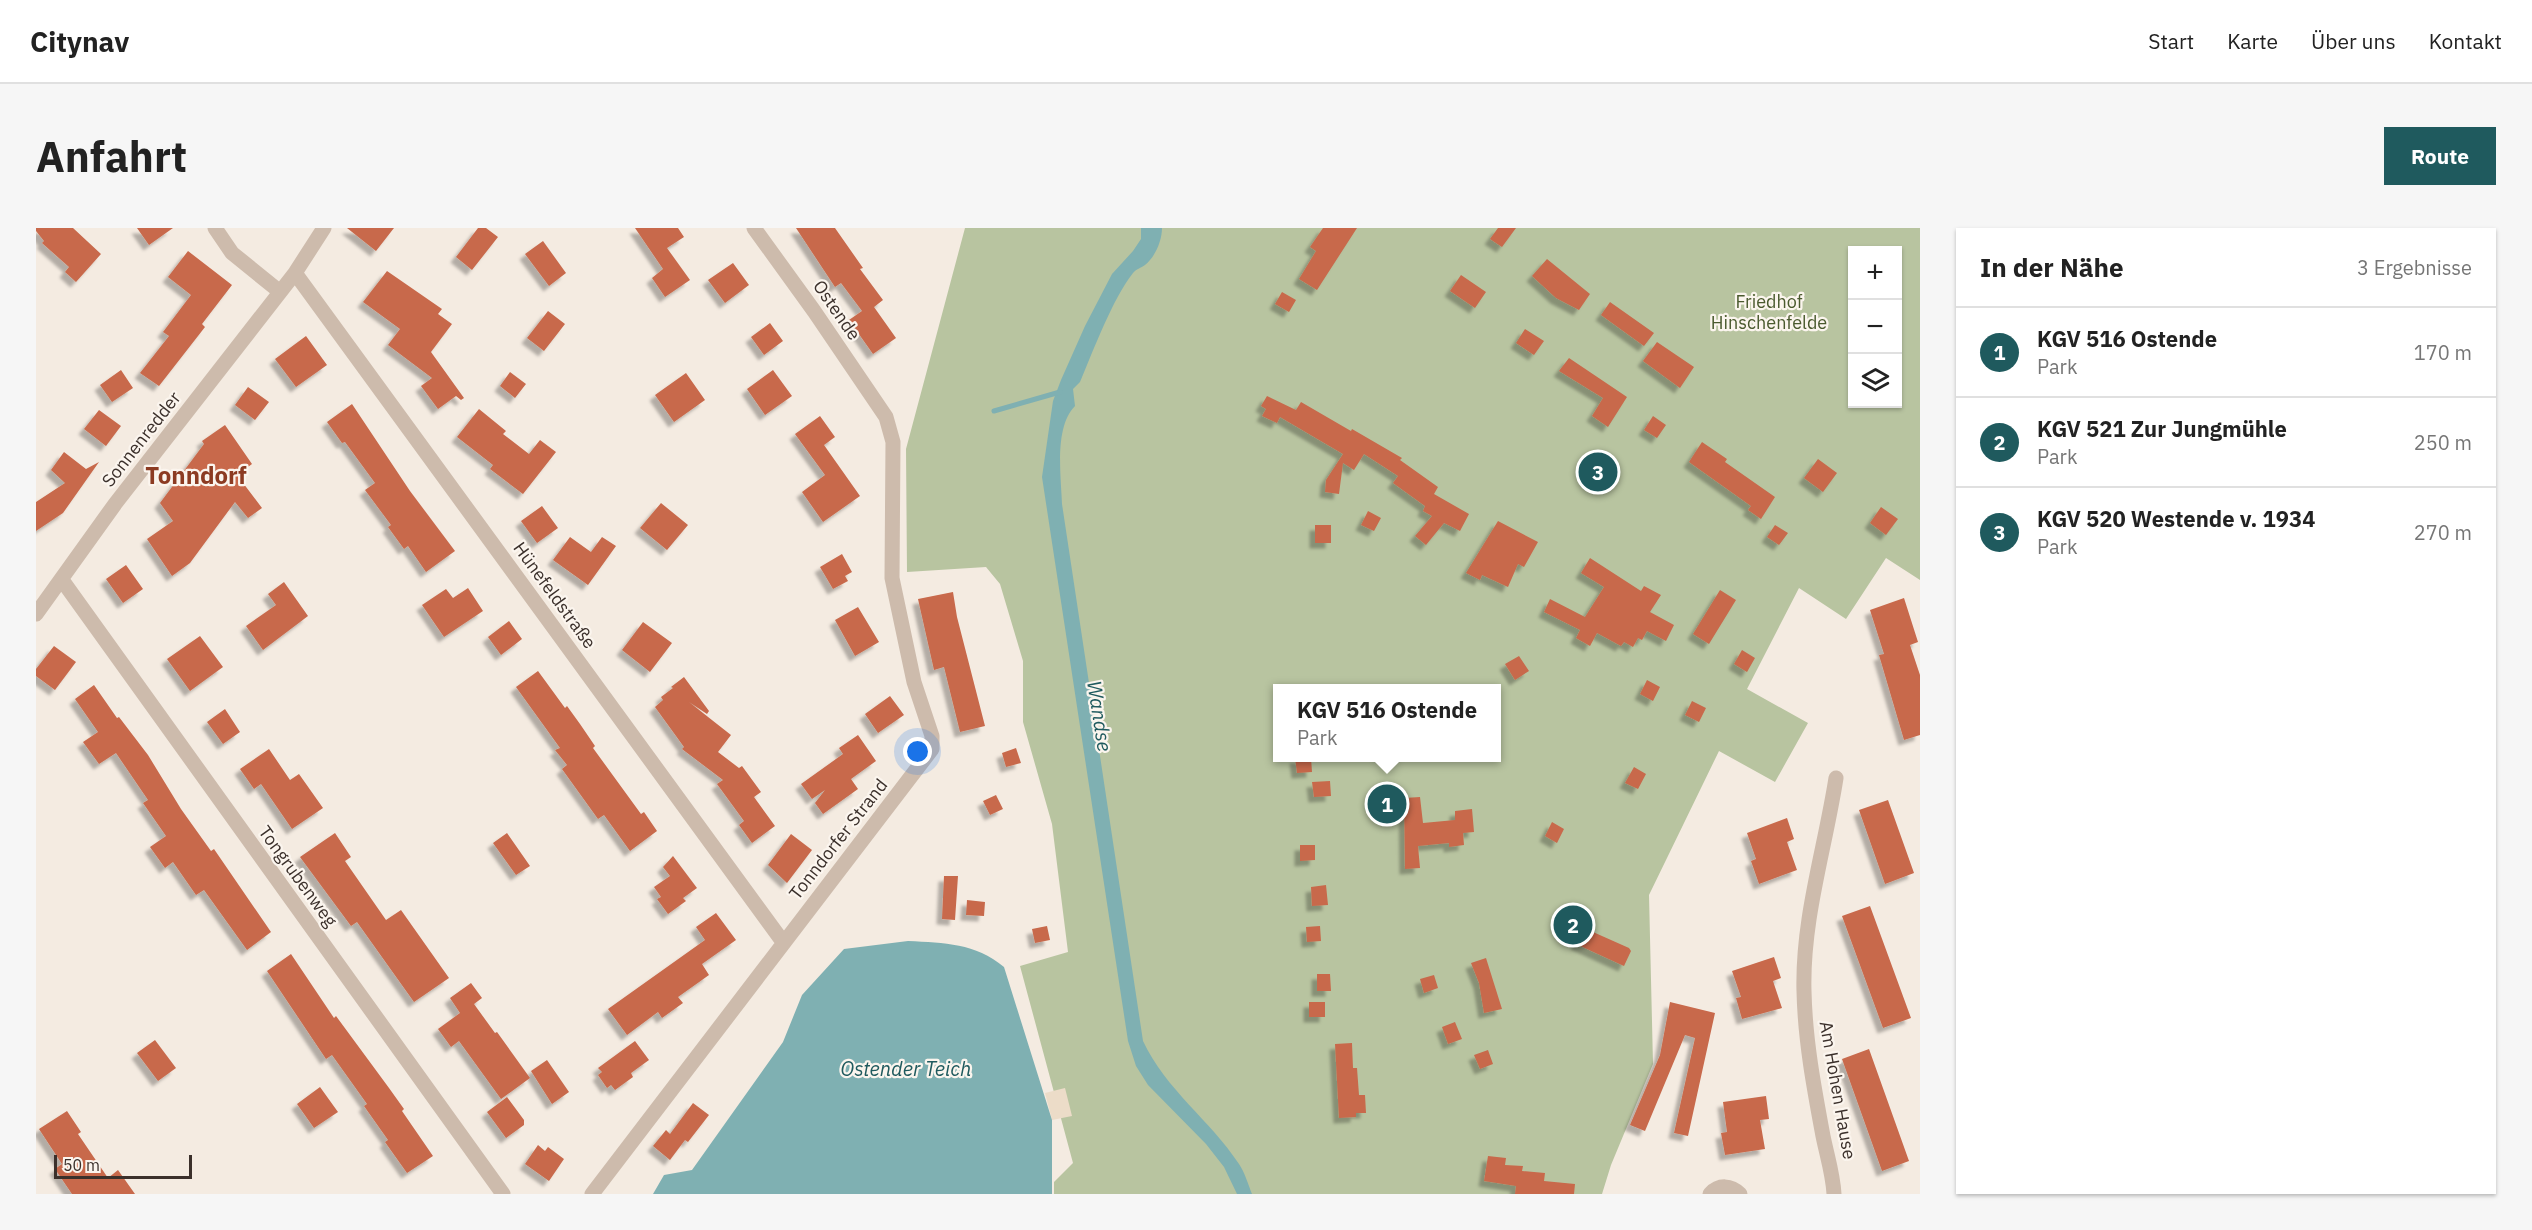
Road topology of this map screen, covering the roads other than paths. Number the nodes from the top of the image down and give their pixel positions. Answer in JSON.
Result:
{"nodes":[{"id":1,"x":215,"y":228,"type":"edge"},
{"id":2,"x":324,"y":228,"type":"edge"},
{"id":3,"x":754,"y":228,"type":"edge"},
{"id":4,"x":295,"y":273,"type":"junction"},
{"id":5,"x":279,"y":291,"type":"junction"},
{"id":6,"x":886,"y":417,"type":"joint"},
{"id":7,"x":62,"y":580,"type":"junction"},
{"id":8,"x":36,"y":614,"type":"edge"},
{"id":9,"x":1836,"y":778,"type":"dead end"},
{"id":10,"x":783,"y":942,"type":"junction"},
{"id":11,"x":503,"y":1194,"type":"edge"},
{"id":12,"x":592,"y":1194,"type":"edge"},
{"id":13,"x":1710,"y":1194,"type":"edge"},
{"id":14,"x":1740,"y":1194,"type":"edge"},
{"id":15,"x":1834,"y":1194,"type":"edge"}],
"edges":[{"from":1,"to":5,"type":"street"},
{"from":2,"to":4,"type":"street","name":"Sonnenredder"},
{"from":3,"to":6,"type":"street","name":"Ostende"},
{"from":4,"to":5,"type":"street","name":"Sonnenredder"},
{"from":4,"to":10,"type":"street","name":"Hünefeldstraße"},
{"from":5,"to":7,"type":"street","name":"Sonnenredder"},
{"from":6,"to":10,"type":"street","name":"Tonndorfer Strand"},
{"from":7,"to":8,"type":"street","name":"Sonnenredder"},
{"from":7,"to":11,"type":"street","name":"Tongrubenweg"},
{"from":9,"to":15,"type":"street","name":"Am Hohen Hause"},
{"from":10,"to":12,"type":"street","name":"Tonndorfer Strand"},
{"from":13,"to":14,"type":"street"}]}
